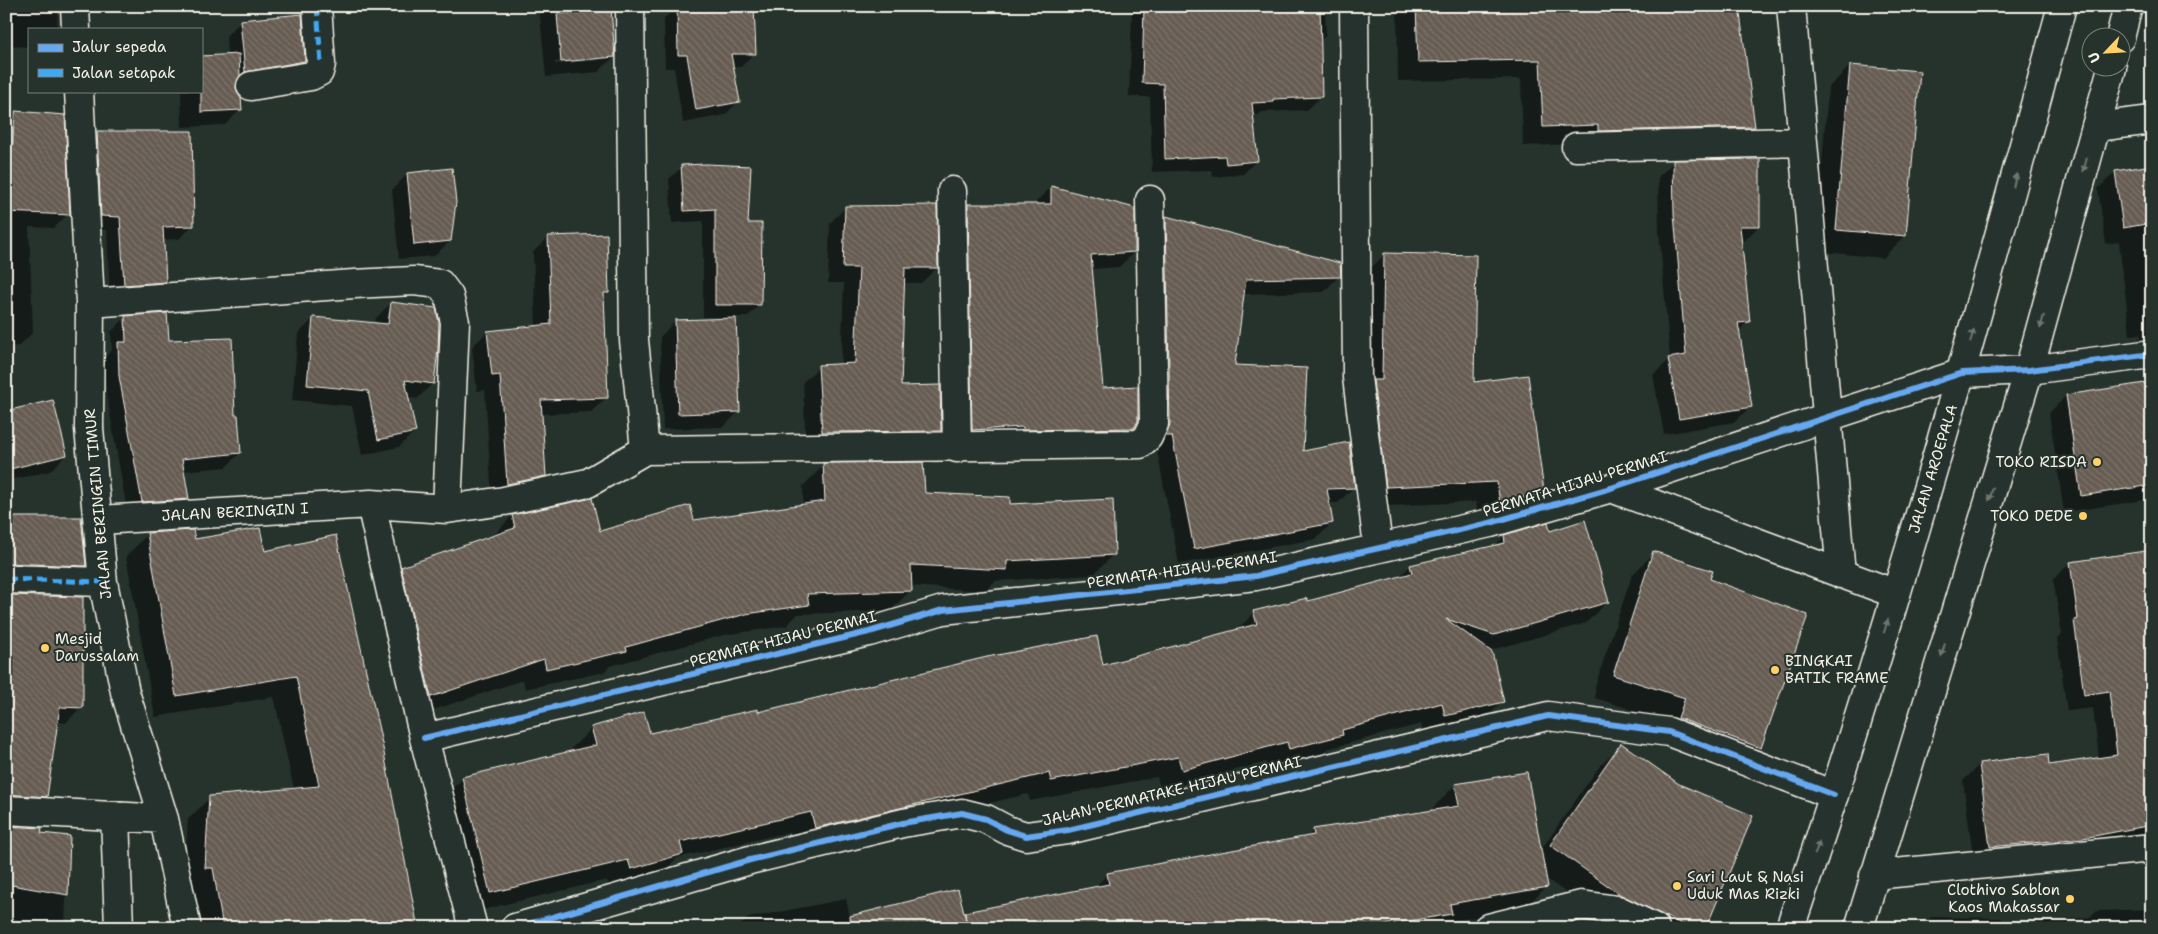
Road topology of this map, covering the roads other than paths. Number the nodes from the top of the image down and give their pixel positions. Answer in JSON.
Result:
{"nodes":[{"id":1,"x":74,"y":6,"type":"edge"},
{"id":2,"x":316,"y":6,"type":"edge"},
{"id":3,"x":630,"y":6,"type":"edge"},
{"id":4,"x":1354,"y":6,"type":"edge"},
{"id":5,"x":1791,"y":6,"type":"edge"},
{"id":6,"x":2062,"y":6,"type":"edge"},
{"id":7,"x":2128,"y":6,"type":"edge"},
{"id":8,"x":76,"y":28,"type":"edge"},
{"id":9,"x":2122,"y":28,"type":"edge"},
{"id":10,"x":2109,"y":78,"type":"edge"},
{"id":11,"x":251,"y":86,"type":"dead end"},
{"id":12,"x":79,"y":92,"type":"edge"},
{"id":13,"x":2152,"y":120,"type":"edge"},
{"id":14,"x":2096,"y":127,"type":"junction"},
{"id":15,"x":1803,"y":142,"type":"junction"},
{"id":16,"x":1576,"y":147,"type":"dead end"},
{"id":17,"x":952,"y":191,"type":"dead end"},
{"id":18,"x":1150,"y":200,"type":"dead end"},
{"id":19,"x":90,"y":303,"type":"junction"},
{"id":20,"x":2152,"y":354,"type":"edge"},
{"id":21,"x":2029,"y":370,"type":"junction"},
{"id":22,"x":1962,"y":373,"type":"junction"},
{"id":23,"x":1828,"y":417,"type":"junction"},
{"id":24,"x":957,"y":448,"type":"junction"},
{"id":25,"x":646,"y":450,"type":"junction"},
{"id":26,"x":1611,"y":488,"type":"junction"},
{"id":27,"x":371,"y":504,"type":"junction"},
{"id":28,"x":447,"y":509,"type":"junction"},
{"id":29,"x":99,"y":520,"type":"junction"},
{"id":30,"x":1378,"y":546,"type":"junction"},
{"id":31,"x":1841,"y":574,"type":"junction"},
{"id":32,"x":6,"y":579,"type":"edge"},
{"id":33,"x":103,"y":582,"type":"junction"},
{"id":34,"x":1896,"y":594,"type":"junction"},
{"id":35,"x":424,"y":738,"type":"junction"},
{"id":36,"x":1834,"y":795,"type":"junction"},
{"id":37,"x":6,"y":810,"type":"edge"},
{"id":38,"x":115,"y":816,"type":"junction"},
{"id":39,"x":164,"y":819,"type":"junction"},
{"id":40,"x":2152,"y":848,"type":"edge"},
{"id":41,"x":1874,"y":875,"type":"junction"},
{"id":42,"x":119,"y":928,"type":"edge"},
{"id":43,"x":188,"y":928,"type":"edge"},
{"id":44,"x":472,"y":928,"type":"edge"},
{"id":45,"x":515,"y":928,"type":"edge"},
{"id":46,"x":1488,"y":928,"type":"edge"},
{"id":47,"x":1655,"y":928,"type":"edge"},
{"id":48,"x":1790,"y":928,"type":"edge"},
{"id":49,"x":1859,"y":928,"type":"edge"}],
"edges":[{"from":1,"to":8,"type":"street"},
{"from":2,"to":11,"type":"street"},
{"from":3,"to":25,"type":"street"},
{"from":4,"to":30,"type":"street"},
{"from":5,"to":15,"type":"street"},
{"from":22,"to":6,"type":"street","name":"JALAN AROEPALA","one_way":true},
{"from":7,"to":9,"type":"street"},
{"from":10,"to":14,"type":"street"},
{"from":12,"to":19,"type":"street","name":"JALAN BERINGIN TIMUR"},
{"from":13,"to":14,"type":"street"},
{"from":14,"to":21,"type":"street","one_way":true},
{"from":15,"to":16,"type":"street"},
{"from":15,"to":23,"type":"street"},
{"from":17,"to":24,"type":"street"},
{"from":18,"to":24,"type":"street"},
{"from":19,"to":28,"type":"street"},
{"from":19,"to":29,"type":"street","name":"JALAN BERINGIN TIMUR"},
{"from":20,"to":21,"type":"street","name":"PERMATA HIJAU PERMAI"},
{"from":21,"to":22,"type":"street","name":"PERMATA HIJAU PERMAI"},
{"from":21,"to":41,"type":"street","one_way":true},
{"from":22,"to":23,"type":"street","name":"PERMATA HIJAU PERMAI"},
{"from":22,"to":34,"type":"street","name":"JALAN AROEPALA"},
{"from":23,"to":26,"type":"street","name":"PERMATA HIJAU PERMAI"},
{"from":23,"to":31,"type":"street"},
{"from":24,"to":25,"type":"street"},
{"from":25,"to":28,"type":"street","name":"JALAN BERINGIN I"},
{"from":26,"to":30,"type":"street","name":"PERMATA HIJAU PERMAI"},
{"from":26,"to":31,"type":"street"},
{"from":27,"to":28,"type":"street","name":"JALAN BERINGIN I"},
{"from":27,"to":29,"type":"street","name":"JALAN BERINGIN I"},
{"from":27,"to":35,"type":"street"},
{"from":29,"to":33,"type":"street","name":"JALAN BERINGIN TIMUR"},
{"from":30,"to":35,"type":"street","name":"PERMATA HIJAU PERMAI"},
{"from":31,"to":34,"type":"street"},
{"from":32,"to":33,"type":"street"},
{"from":33,"to":39,"type":"street","name":"JALAN BERINGIN TIMUR"},
{"from":36,"to":34,"type":"street","name":"JALAN AROEPALA","one_way":true},
{"from":35,"to":44,"type":"street"},
{"from":36,"to":45,"type":"street","name":"JALAN PERMATAKE HIJAU PERMAI"},
{"from":48,"to":36,"type":"street","name":"JALAN AROEPALA","one_way":true},
{"from":37,"to":38,"type":"street"},
{"from":38,"to":39,"type":"street"},
{"from":38,"to":42,"type":"street"},
{"from":39,"to":43,"type":"street","name":"JALAN BERINGIN TIMUR"},
{"from":40,"to":41,"type":"street"},
{"from":41,"to":49,"type":"street"},
{"from":46,"to":47,"type":"street"}]}
